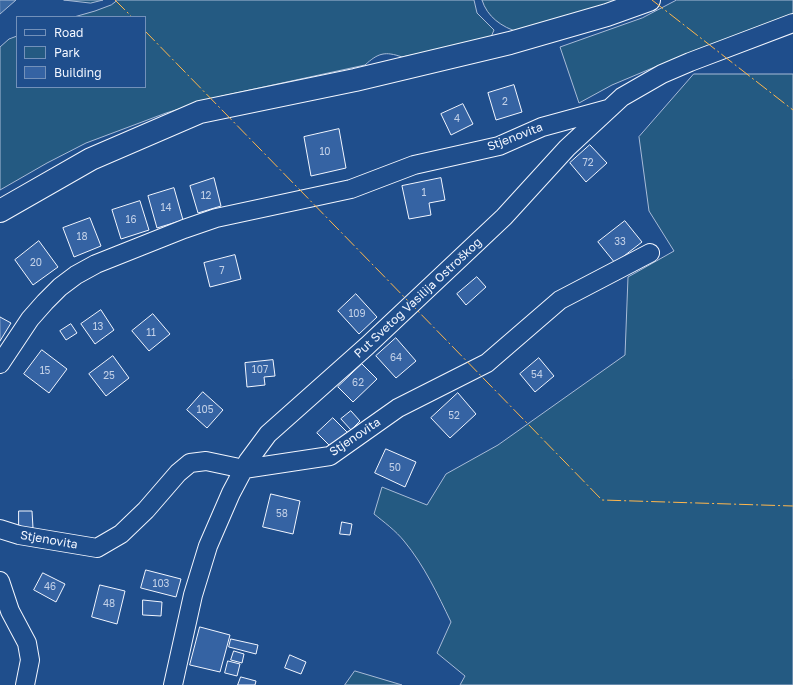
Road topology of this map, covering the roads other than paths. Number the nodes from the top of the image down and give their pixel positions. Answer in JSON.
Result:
{"nodes":[{"id":1,"x":649,"y":0,"type":"edge"},
{"id":2,"x":793,"y":23,"type":"edge"},
{"id":3,"x":610,"y":108,"type":"junction"},
{"id":4,"x":0,"y":211,"type":"edge"},
{"id":5,"x":650,"y":253,"type":"dead end"},
{"id":6,"x":0,"y":364,"type":"edge"},
{"id":7,"x":244,"y":469,"type":"junction"},
{"id":8,"x":0,"y":529,"type":"edge"},
{"id":9,"x":0,"y":581,"type":"edge"},
{"id":10,"x":25,"y":685,"type":"edge"},
{"id":11,"x":173,"y":685,"type":"edge"}],
"edges":[{"from":1,"to":4,"type":"main road"},
{"from":2,"to":3,"type":"street","name":"Put Svetog Vasilija Ostroškog"},
{"from":3,"to":6,"type":"street","name":"Stjenovita"},
{"from":3,"to":7,"type":"street","name":"Put Svetog Vasilija Ostroškog"},
{"from":5,"to":7,"type":"street","name":"Stjenovita"},
{"from":7,"to":8,"type":"street","name":"Stjenovita"},
{"from":7,"to":11,"type":"street","name":"Put Svetog Vasilija Ostroškog"},
{"from":9,"to":10,"type":"street"}]}
